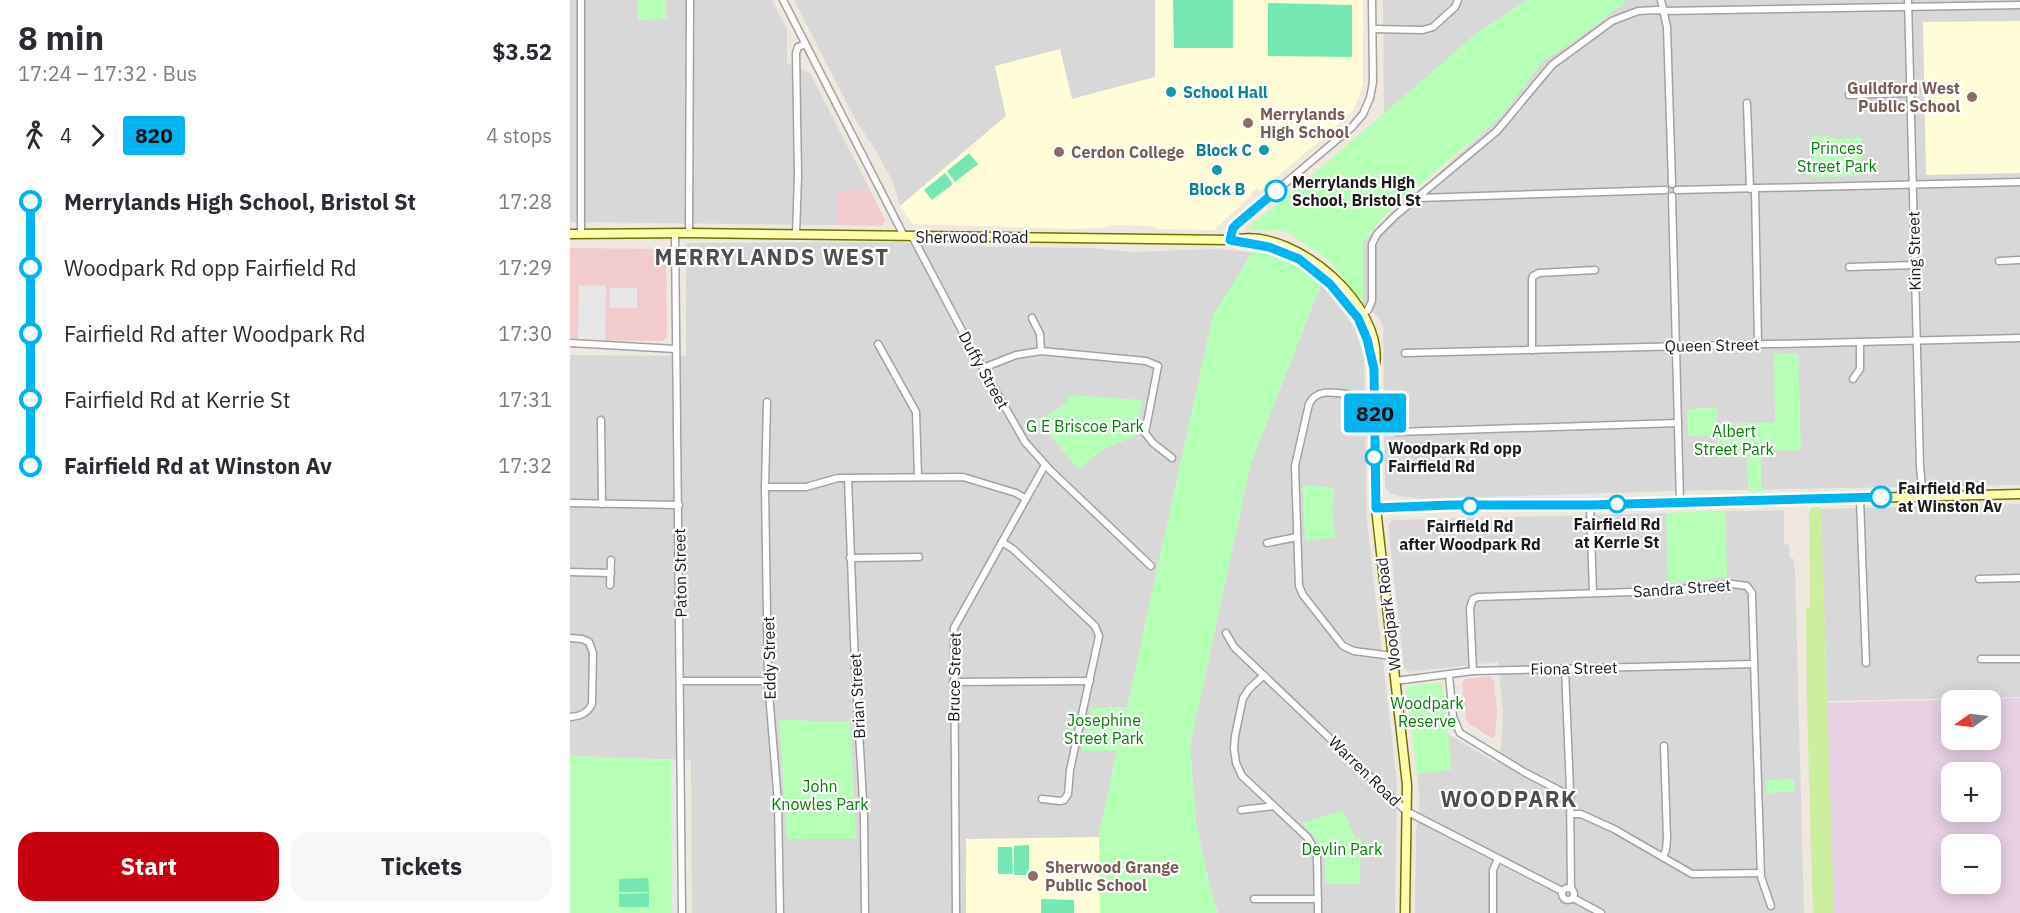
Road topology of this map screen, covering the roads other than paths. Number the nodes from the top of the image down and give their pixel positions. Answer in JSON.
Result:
{"nodes":[{"id":1,"x":581,"y":0,"type":"edge"},
{"id":2,"x":690,"y":0,"type":"edge"},
{"id":3,"x":783,"y":0,"type":"edge"},
{"id":4,"x":1372,"y":0,"type":"edge"},
{"id":5,"x":1458,"y":0,"type":"edge"},
{"id":6,"x":1661,"y":0,"type":"edge"},
{"id":7,"x":2008,"y":2,"type":"edge"},
{"id":8,"x":1908,"y":3,"type":"edge"},
{"id":9,"x":2020,"y":5,"type":"edge"},
{"id":10,"x":1664,"y":11,"type":"junction"},
{"id":11,"x":1373,"y":29,"type":"junction"},
{"id":12,"x":805,"y":44,"type":"junction"},
{"id":13,"x":1910,"y":93,"type":"junction"},
{"id":14,"x":1849,"y":94,"type":"dead end"},
{"id":15,"x":1747,"y":103,"type":"dead end"},
{"id":16,"x":2020,"y":182,"type":"edge"},
{"id":17,"x":1672,"y":184,"type":"junction"},
{"id":18,"x":1912,"y":184,"type":"junction"},
{"id":19,"x":1752,"y":188,"type":"junction"},
{"id":20,"x":1665,"y":190,"type":"junction"},
{"id":21,"x":1677,"y":190,"type":"junction"},
{"id":22,"x":1672,"y":196,"type":"junction"},
{"id":23,"x":1417,"y":198,"type":"junction"},
{"id":24,"x":675,"y":233,"type":"junction"},
{"id":25,"x":689,"y":233,"type":"junction"},
{"id":26,"x":570,"y":234,"type":"edge"},
{"id":27,"x":581,"y":234,"type":"junction"},
{"id":28,"x":796,"y":234,"type":"junction"},
{"id":29,"x":908,"y":236,"type":"junction"},
{"id":30,"x":1230,"y":240,"type":"junction"},
{"id":31,"x":2020,"y":260,"type":"edge"},
{"id":32,"x":1999,"y":261,"type":"dead end"},
{"id":33,"x":1914,"y":266,"type":"junction"},
{"id":34,"x":1849,"y":267,"type":"dead end"},
{"id":35,"x":1595,"y":270,"type":"dead end"},
{"id":36,"x":1360,"y":316,"type":"junction"},
{"id":37,"x":1032,"y":318,"type":"dead end"},
{"id":38,"x":2020,"y":338,"type":"edge"},
{"id":39,"x":1916,"y":340,"type":"junction"},
{"id":40,"x":1860,"y":342,"type":"junction"},
{"id":41,"x":570,"y":344,"type":"edge"},
{"id":42,"x":878,"y":344,"type":"dead end"},
{"id":43,"x":1758,"y":344,"type":"junction"},
{"id":44,"x":1675,"y":346,"type":"junction"},
{"id":45,"x":676,"y":349,"type":"junction"},
{"id":46,"x":1532,"y":350,"type":"junction"},
{"id":47,"x":1041,"y":351,"type":"junction"},
{"id":48,"x":1405,"y":353,"type":"dead end"},
{"id":49,"x":983,"y":368,"type":"junction"},
{"id":50,"x":1853,"y":379,"type":"dead end"},
{"id":51,"x":1353,"y":395,"type":"dead end"},
{"id":52,"x":767,"y":402,"type":"dead end"},
{"id":53,"x":601,"y":420,"type":"dead end"},
{"id":54,"x":1678,"y":423,"type":"junction"},
{"id":55,"x":1397,"y":432,"type":"dead end"},
{"id":56,"x":1172,"y":458,"type":"dead end"},
{"id":57,"x":1045,"y":465,"type":"junction"},
{"id":58,"x":918,"y":477,"type":"junction"},
{"id":59,"x":848,"y":478,"type":"junction"},
{"id":60,"x":765,"y":487,"type":"junction"},
{"id":61,"x":2020,"y":494,"type":"edge"},
{"id":62,"x":1923,"y":496,"type":"junction"},
{"id":63,"x":1860,"y":498,"type":"junction"},
{"id":64,"x":1026,"y":499,"type":"junction"},
{"id":65,"x":1680,"y":502,"type":"junction"},
{"id":66,"x":570,"y":503,"type":"edge"},
{"id":67,"x":602,"y":504,"type":"junction"},
{"id":68,"x":679,"y":505,"type":"junction"},
{"id":69,"x":1590,"y":505,"type":"junction"},
{"id":70,"x":1376,"y":508,"type":"junction"},
{"id":71,"x":1297,"y":537,"type":"junction"},
{"id":72,"x":1002,"y":542,"type":"junction"},
{"id":73,"x":1267,"y":543,"type":"dead end"},
{"id":74,"x":919,"y":557,"type":"dead end"},
{"id":75,"x":850,"y":558,"type":"junction"},
{"id":76,"x":611,"y":560,"type":"dead end"},
{"id":77,"x":1151,"y":566,"type":"dead end"},
{"id":78,"x":570,"y":572,"type":"edge"},
{"id":79,"x":611,"y":573,"type":"junction"},
{"id":80,"x":2020,"y":578,"type":"edge"},
{"id":81,"x":1979,"y":579,"type":"dead end"},
{"id":82,"x":610,"y":585,"type":"dead end"},
{"id":83,"x":1593,"y":592,"type":"junction"},
{"id":84,"x":1226,"y":633,"type":"dead end"},
{"id":85,"x":570,"y":638,"type":"edge"},
{"id":86,"x":1392,"y":656,"type":"junction"},
{"id":87,"x":1981,"y":659,"type":"dead end"},
{"id":88,"x":2020,"y":659,"type":"edge"},
{"id":89,"x":1866,"y":663,"type":"dead end"},
{"id":90,"x":1754,"y":664,"type":"junction"},
{"id":91,"x":1565,"y":669,"type":"junction"},
{"id":92,"x":1473,"y":671,"type":"junction"},
{"id":93,"x":1264,"y":675,"type":"junction"},
{"id":94,"x":1449,"y":675,"type":"junction"},
{"id":95,"x":681,"y":681,"type":"junction"},
{"id":96,"x":768,"y":681,"type":"junction"},
{"id":97,"x":1089,"y":681,"type":"junction"},
{"id":98,"x":1395,"y":681,"type":"junction"},
{"id":99,"x":953,"y":682,"type":"junction"},
{"id":100,"x":587,"y":712,"type":"junction"},
{"id":101,"x":570,"y":717,"type":"edge"},
{"id":102,"x":593,"y":718,"type":"dead end"},
{"id":103,"x":1664,"y":746,"type":"dead end"},
{"id":104,"x":1570,"y":796,"type":"junction"},
{"id":105,"x":1042,"y":799,"type":"dead end"},
{"id":106,"x":1274,"y":806,"type":"junction"},
{"id":107,"x":1241,"y":810,"type":"dead end"},
{"id":108,"x":1406,"y":811,"type":"junction"},
{"id":109,"x":1571,"y":814,"type":"junction"},
{"id":110,"x":1663,"y":857,"type":"junction"},
{"id":111,"x":1498,"y":859,"type":"junction"},
{"id":112,"x":1761,"y":873,"type":"junction"},
{"id":113,"x":1571,"y":889,"type":"junction"},
{"id":114,"x":1562,"y":891,"type":"junction"},
{"id":115,"x":1573,"y":898,"type":"junction"},
{"id":116,"x":1254,"y":899,"type":"dead end"},
{"id":117,"x":1318,"y":899,"type":"junction"},
{"id":118,"x":1771,"y":906,"type":"dead end"},
{"id":119,"x":682,"y":913,"type":"edge"},
{"id":120,"x":780,"y":913,"type":"edge"},
{"id":121,"x":865,"y":913,"type":"edge"},
{"id":122,"x":956,"y":913,"type":"edge"},
{"id":123,"x":1318,"y":913,"type":"edge"},
{"id":124,"x":1405,"y":913,"type":"edge"},
{"id":125,"x":1493,"y":913,"type":"edge"},
{"id":126,"x":1601,"y":913,"type":"edge"}],
"edges":[{"from":1,"to":27,"type":"street"},
{"from":2,"to":25,"type":"street"},
{"from":3,"to":12,"type":"street","name":"Duffy Street"},
{"from":4,"to":11,"type":"street"},
{"from":5,"to":11,"type":"street"},
{"from":6,"to":10,"type":"street"},
{"from":7,"to":8,"type":"street"},
{"from":7,"to":9,"type":"street"},
{"from":8,"to":10,"type":"street"},
{"from":8,"to":13,"type":"street","name":"King Street"},
{"from":10,"to":17,"type":"street"},
{"from":10,"to":23,"type":"street"},
{"from":11,"to":30,"type":"street"},
{"from":12,"to":28,"type":"street"},
{"from":12,"to":29,"type":"street","name":"Duffy Street"},
{"from":13,"to":14,"type":"street"},
{"from":13,"to":18,"type":"street","name":"King Street"},
{"from":15,"to":19,"type":"street"},
{"from":16,"to":18,"type":"street"},
{"from":17,"to":20,"type":"street"},
{"from":17,"to":21,"type":"street"},
{"from":18,"to":19,"type":"street"},
{"from":18,"to":33,"type":"street","name":"King Street"},
{"from":19,"to":21,"type":"street"},
{"from":19,"to":43,"type":"street"},
{"from":20,"to":22,"type":"street"},
{"from":20,"to":23,"type":"street"},
{"from":21,"to":22,"type":"street"},
{"from":22,"to":44,"type":"street"},
{"from":23,"to":36,"type":"street"},
{"from":24,"to":25,"type":"main road","name":"Sherwood Road"},
{"from":24,"to":27,"type":"main road","name":"Sherwood Road"},
{"from":24,"to":45,"type":"street","name":"Paton Street"},
{"from":25,"to":28,"type":"main road","name":"Sherwood Road"},
{"from":26,"to":27,"type":"main road","name":"Sherwood Road"},
{"from":28,"to":29,"type":"main road","name":"Sherwood Road"},
{"from":29,"to":30,"type":"main road","name":"Sherwood Road"},
{"from":29,"to":49,"type":"street","name":"Duffy Street"},
{"from":30,"to":36,"type":"main road","name":"Sherwood Road"},
{"from":31,"to":32,"type":"street"},
{"from":33,"to":34,"type":"street"},
{"from":33,"to":39,"type":"street","name":"King Street"},
{"from":35,"to":46,"type":"street"},
{"from":36,"to":70,"type":"main road","name":"Woodpark Road"},
{"from":37,"to":47,"type":"street"},
{"from":38,"to":39,"type":"street","name":"Queen Street"},
{"from":39,"to":40,"type":"street","name":"Queen Street"},
{"from":39,"to":62,"type":"street","name":"King Street"},
{"from":40,"to":43,"type":"street","name":"Queen Street"},
{"from":40,"to":50,"type":"street"},
{"from":41,"to":45,"type":"street"},
{"from":42,"to":58,"type":"street"},
{"from":43,"to":44,"type":"street","name":"Queen Street"},
{"from":44,"to":46,"type":"street","name":"Queen Street"},
{"from":44,"to":54,"type":"street"},
{"from":45,"to":68,"type":"street","name":"Paton Street"},
{"from":46,"to":48,"type":"street","name":"Queen Street"},
{"from":47,"to":49,"type":"street"},
{"from":47,"to":56,"type":"street"},
{"from":49,"to":57,"type":"street","name":"Duffy Street"},
{"from":51,"to":71,"type":"street"},
{"from":52,"to":60,"type":"street","name":"Eddy Street"},
{"from":53,"to":67,"type":"street"},
{"from":54,"to":55,"type":"street"},
{"from":54,"to":65,"type":"street"},
{"from":57,"to":64,"type":"street","name":"Bruce Street"},
{"from":57,"to":77,"type":"street","name":"Duffy Street"},
{"from":58,"to":59,"type":"street"},
{"from":58,"to":64,"type":"street"},
{"from":59,"to":60,"type":"street"},
{"from":59,"to":75,"type":"street","name":"Brian Street"},
{"from":60,"to":96,"type":"street","name":"Eddy Street"},
{"from":61,"to":62,"type":"main road"},
{"from":62,"to":63,"type":"main road"},
{"from":63,"to":65,"type":"main road"},
{"from":63,"to":89,"type":"street"},
{"from":64,"to":72,"type":"street","name":"Bruce Street"},
{"from":65,"to":69,"type":"main road"},
{"from":66,"to":67,"type":"street"},
{"from":67,"to":68,"type":"street"},
{"from":68,"to":95,"type":"street","name":"Paton Street"},
{"from":69,"to":70,"type":"main road"},
{"from":69,"to":83,"type":"street"},
{"from":70,"to":86,"type":"main road","name":"Woodpark Road"},
{"from":71,"to":73,"type":"street"},
{"from":71,"to":86,"type":"street"},
{"from":72,"to":97,"type":"street"},
{"from":72,"to":99,"type":"street","name":"Bruce Street"},
{"from":74,"to":75,"type":"street"},
{"from":75,"to":121,"type":"street","name":"Brian Street"},
{"from":76,"to":79,"type":"street"},
{"from":78,"to":79,"type":"street"},
{"from":79,"to":82,"type":"street"},
{"from":80,"to":81,"type":"street"},
{"from":83,"to":90,"type":"street","name":"Sandra Street"},
{"from":83,"to":92,"type":"street","name":"Sandra Street"},
{"from":84,"to":93,"type":"street","name":"Warren Road"},
{"from":85,"to":100,"type":"street"},
{"from":86,"to":98,"type":"main road","name":"Woodpark Road"},
{"from":87,"to":88,"type":"street"},
{"from":90,"to":91,"type":"street","name":"Fiona Street"},
{"from":90,"to":112,"type":"street","name":"Sandra Street"},
{"from":91,"to":92,"type":"street","name":"Fiona Street"},
{"from":91,"to":104,"type":"street"},
{"from":92,"to":94,"type":"street","name":"Fiona Street"},
{"from":93,"to":106,"type":"street"},
{"from":93,"to":108,"type":"street","name":"Warren Road"},
{"from":94,"to":98,"type":"street","name":"Fiona Street"},
{"from":94,"to":104,"type":"street"},
{"from":95,"to":96,"type":"street"},
{"from":95,"to":119,"type":"street","name":"Paton Street"},
{"from":96,"to":120,"type":"street","name":"Eddy Street"},
{"from":97,"to":99,"type":"street"},
{"from":97,"to":105,"type":"street"},
{"from":98,"to":108,"type":"main road","name":"Woodpark Road"},
{"from":99,"to":122,"type":"street","name":"Bruce Street"},
{"from":100,"to":101,"type":"street"},
{"from":100,"to":102,"type":"street"},
{"from":103,"to":110,"type":"street"},
{"from":104,"to":109,"type":"street"},
{"from":106,"to":107,"type":"street"},
{"from":106,"to":117,"type":"street"},
{"from":108,"to":111,"type":"street","name":"Warren Road"},
{"from":108,"to":124,"type":"main road","name":"Woodpark Road"},
{"from":109,"to":110,"type":"street"},
{"from":109,"to":113,"type":"street"},
{"from":110,"to":112,"type":"street"},
{"from":111,"to":114,"type":"street","name":"Warren Road"},
{"from":111,"to":125,"type":"street"},
{"from":112,"to":118,"type":"street","name":"Sandra Street"},
{"from":113,"to":114,"type":"street"},
{"from":113,"to":115,"type":"street"},
{"from":114,"to":115,"type":"street"},
{"from":115,"to":126,"type":"street"},
{"from":116,"to":117,"type":"street"},
{"from":117,"to":123,"type":"street"}]}
